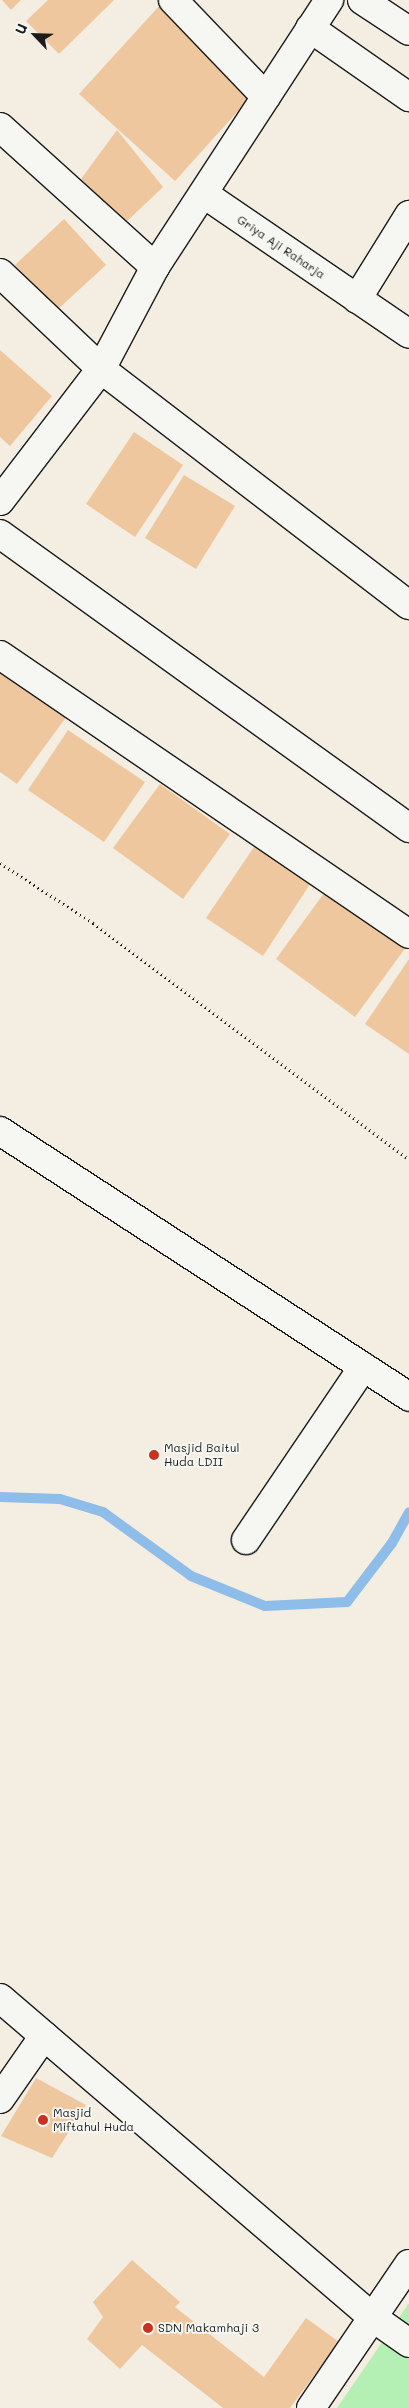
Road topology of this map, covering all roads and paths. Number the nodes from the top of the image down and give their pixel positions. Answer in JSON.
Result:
{"nodes":[{"id":1,"x":173,"y":0,"type":"edge"},
{"id":2,"x":330,"y":0,"type":"edge"},
{"id":3,"x":362,"y":0,"type":"edge"},
{"id":4,"x":310,"y":28,"type":"junction"},
{"id":5,"x":409,"y":31,"type":"edge"},
{"id":6,"x":266,"y":97,"type":"junction"},
{"id":7,"x":409,"y":97,"type":"edge"},
{"id":8,"x":0,"y":127,"type":"edge"},
{"id":9,"x":204,"y":194,"type":"junction"},
{"id":10,"x":409,"y":215,"type":"edge"},
{"id":11,"x":155,"y":268,"type":"junction"},
{"id":12,"x":0,"y":273,"type":"edge"},
{"id":13,"x":357,"y":299,"type":"junction"},
{"id":14,"x":409,"y":334,"type":"edge"},
{"id":15,"x":101,"y":369,"type":"junction"},
{"id":16,"x":0,"y":501,"type":"edge"},
{"id":17,"x":0,"y":534,"type":"edge"},
{"id":18,"x":409,"y":605,"type":"edge"},
{"id":19,"x":0,"y":655,"type":"edge"},
{"id":20,"x":409,"y":828,"type":"edge"},
{"id":21,"x":0,"y":862,"type":"edge"},
{"id":22,"x":409,"y":934,"type":"edge"},
{"id":23,"x":0,"y":1131,"type":"edge"},
{"id":24,"x":409,"y":1159,"type":"edge"},
{"id":25,"x":363,"y":1367,"type":"junction"},
{"id":26,"x":409,"y":1397,"type":"edge"},
{"id":27,"x":246,"y":1540,"type":"dead end"},
{"id":28,"x":0,"y":1998,"type":"edge"},
{"id":29,"x":44,"y":2036,"type":"junction"},
{"id":30,"x":0,"y":2099,"type":"edge"},
{"id":31,"x":409,"y":2264,"type":"edge"},
{"id":32,"x":372,"y":2317,"type":"junction"},
{"id":33,"x":409,"y":2343,"type":"edge"},
{"id":34,"x":311,"y":2408,"type":"edge"}],
"edges":[{"from":1,"to":6,"type":"street"},
{"from":2,"to":4,"type":"street"},
{"from":3,"to":5,"type":"street"},
{"from":4,"to":6,"type":"street"},
{"from":4,"to":7,"type":"street"},
{"from":6,"to":9,"type":"street"},
{"from":8,"to":11,"type":"street"},
{"from":9,"to":11,"type":"street"},
{"from":9,"to":13,"type":"street","name":"Griya Aji Raharja"},
{"from":10,"to":13,"type":"street"},
{"from":11,"to":15,"type":"street"},
{"from":12,"to":15,"type":"street"},
{"from":13,"to":14,"type":"street","name":"Griya Aji Raharja"},
{"from":15,"to":16,"type":"street"},
{"from":15,"to":18,"type":"street"},
{"from":17,"to":20,"type":"street"},
{"from":19,"to":22,"type":"street"},
{"from":21,"to":24,"type":"path"},
{"from":23,"to":25,"type":"street"},
{"from":25,"to":26,"type":"street"},
{"from":25,"to":27,"type":"street"},
{"from":28,"to":29,"type":"street"},
{"from":29,"to":30,"type":"street"},
{"from":29,"to":32,"type":"street"},
{"from":31,"to":32,"type":"street"},
{"from":32,"to":33,"type":"street"},
{"from":32,"to":34,"type":"street"}]}
